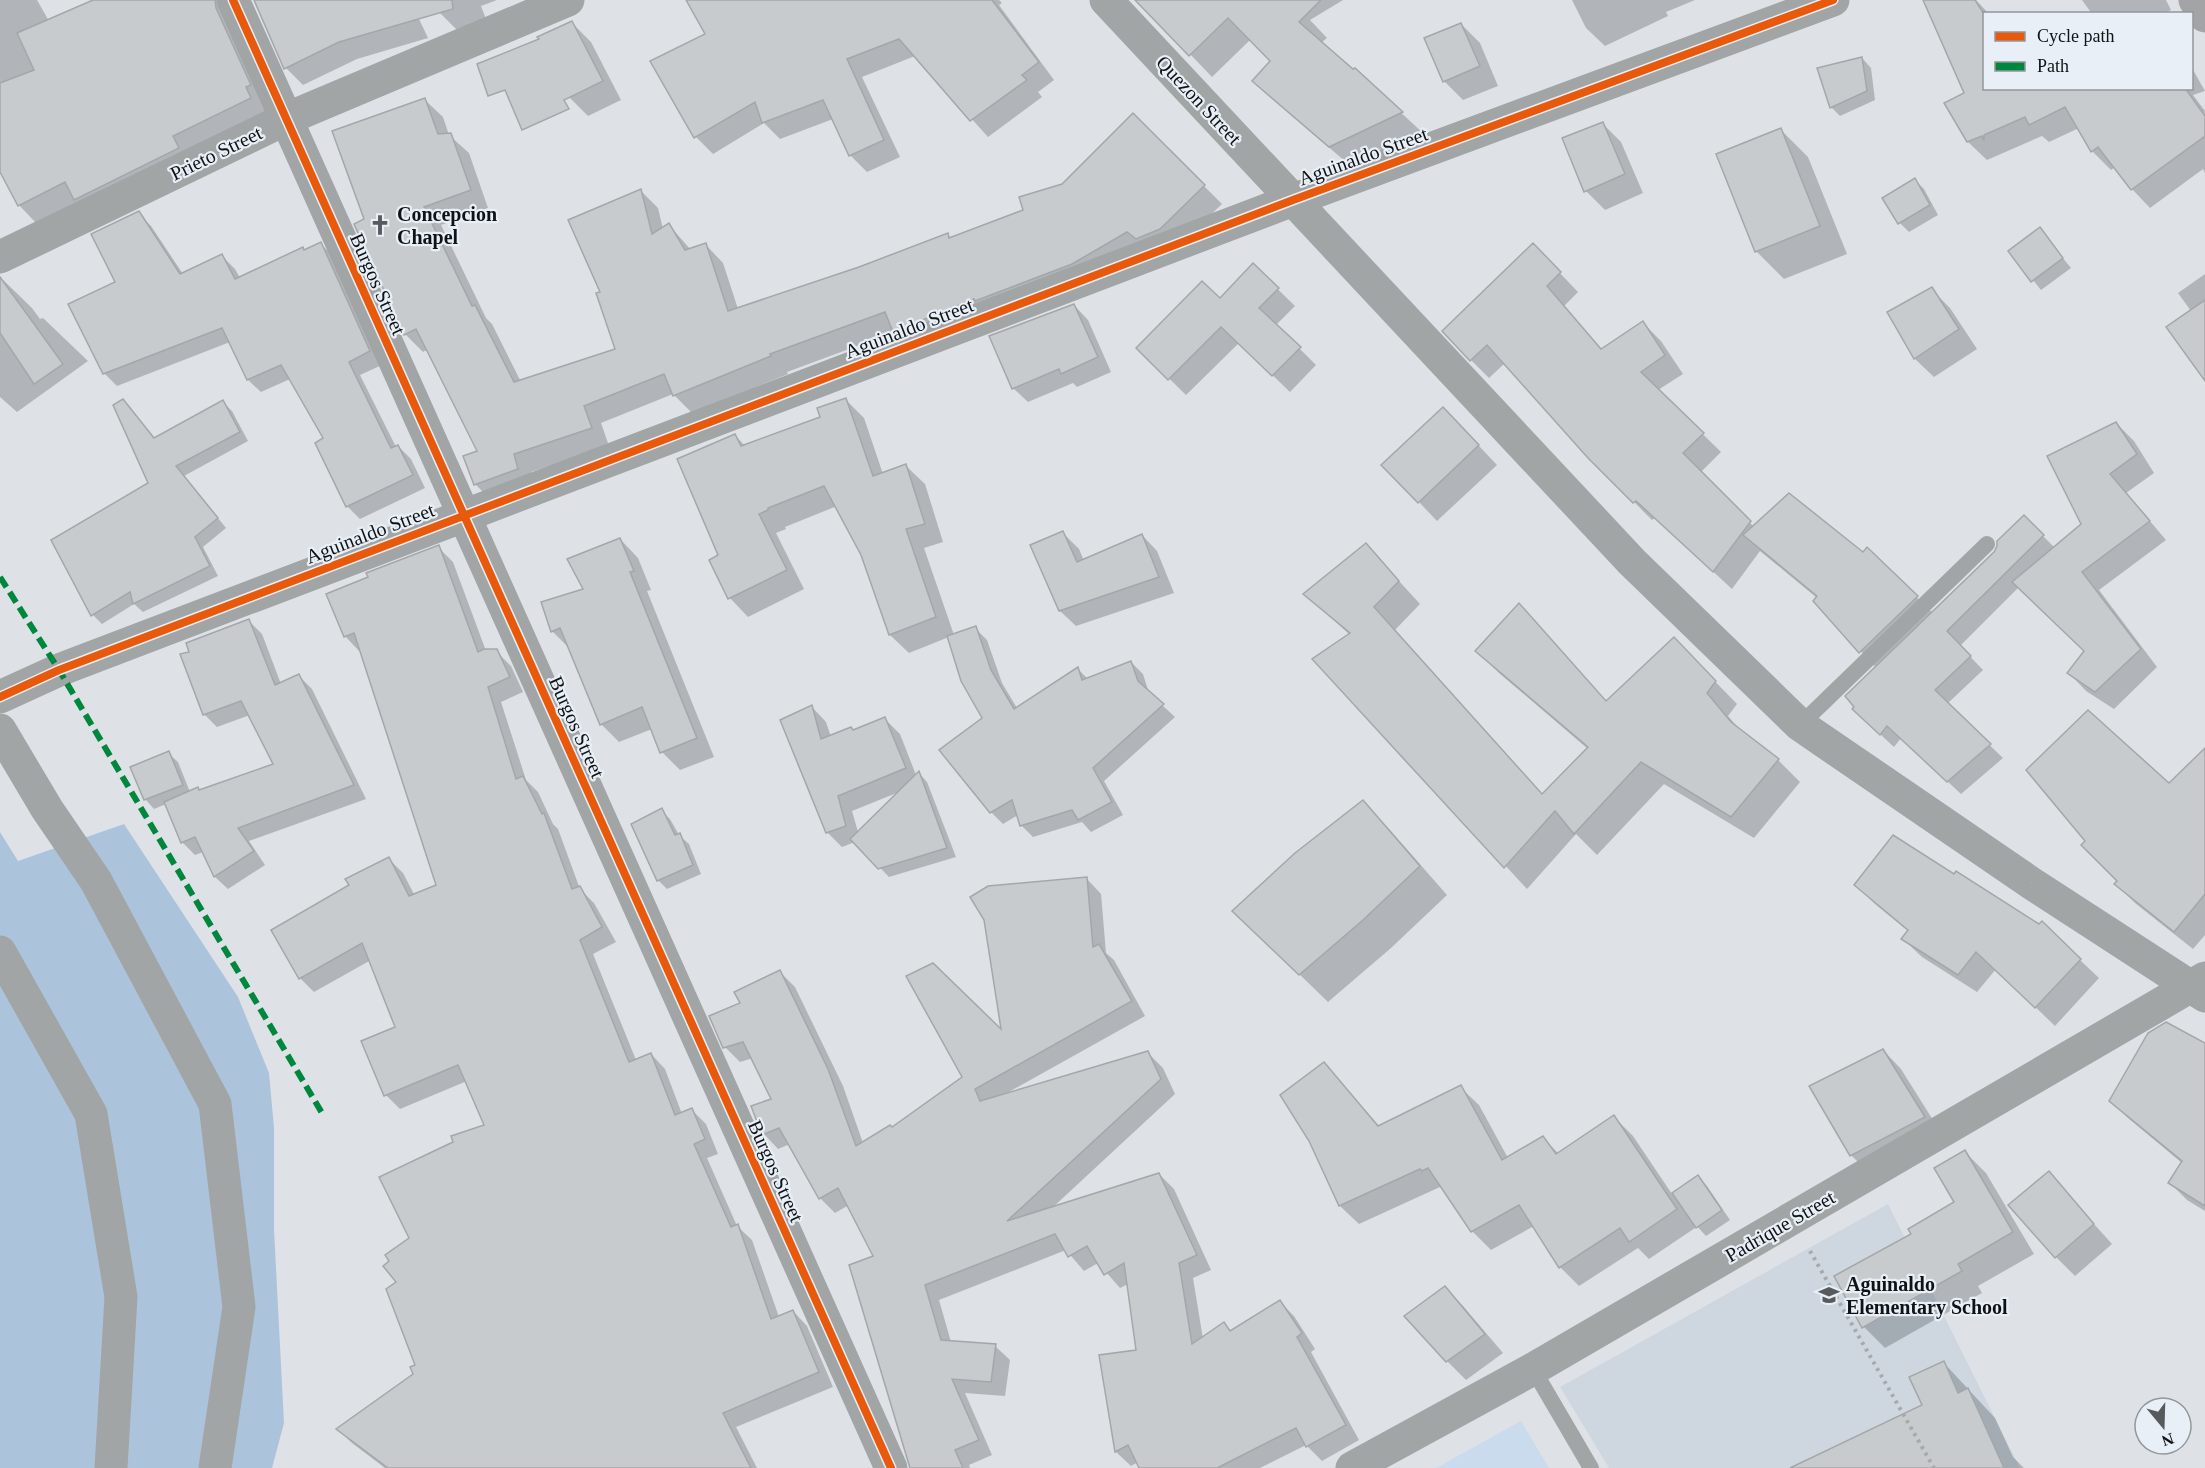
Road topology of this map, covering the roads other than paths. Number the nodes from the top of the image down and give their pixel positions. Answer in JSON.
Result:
{"nodes":[{"id":1,"x":233,"y":0,"type":"edge"},
{"id":2,"x":568,"y":0,"type":"edge"},
{"id":3,"x":1106,"y":0,"type":"edge"},
{"id":4,"x":1833,"y":0,"type":"edge"},
{"id":5,"x":2195,"y":0,"type":"edge"},
{"id":6,"x":2205,"y":16,"type":"edge"},
{"id":7,"x":286,"y":119,"type":"junction"},
{"id":8,"x":1293,"y":200,"type":"junction"},
{"id":9,"x":0,"y":257,"type":"edge"},
{"id":10,"x":463,"y":515,"type":"junction"},
{"id":11,"x":1987,"y":544,"type":"dead end"},
{"id":12,"x":0,"y":697,"type":"edge"},
{"id":13,"x":1800,"y":725,"type":"junction"},
{"id":14,"x":0,"y":730,"type":"edge"},
{"id":15,"x":0,"y":952,"type":"edge"},
{"id":16,"x":2200,"y":987,"type":"edge"},
{"id":17,"x":1533,"y":1369,"type":"junction"},
{"id":18,"x":111,"y":1468,"type":"edge"},
{"id":19,"x":215,"y":1468,"type":"edge"},
{"id":20,"x":891,"y":1468,"type":"edge"},
{"id":21,"x":1352,"y":1468,"type":"edge"},
{"id":22,"x":1591,"y":1468,"type":"edge"}],
"edges":[{"from":1,"to":7,"type":"street","name":"Burgos Street"},
{"from":2,"to":7,"type":"street","name":"Prieto Street"},
{"from":3,"to":8,"type":"street","name":"Quezon Street"},
{"from":4,"to":8,"type":"street","name":"Aguinaldo Street"},
{"from":5,"to":6,"type":"main road"},
{"from":7,"to":9,"type":"street","name":"Prieto Street"},
{"from":7,"to":10,"type":"street","name":"Burgos Street"},
{"from":8,"to":10,"type":"street","name":"Aguinaldo Street"},
{"from":8,"to":13,"type":"street","name":"Quezon Street"},
{"from":10,"to":12,"type":"street","name":"Aguinaldo Street"},
{"from":10,"to":20,"type":"street","name":"Burgos Street"},
{"from":11,"to":13,"type":"lane"},
{"from":13,"to":16,"type":"street","name":"Quezon Street"},
{"from":14,"to":19,"type":"street"},
{"from":15,"to":18,"type":"street"},
{"from":16,"to":17,"type":"street","name":"Padrique Street"},
{"from":17,"to":21,"type":"street","name":"Padrique Street"},
{"from":17,"to":22,"type":"lane"}]}
